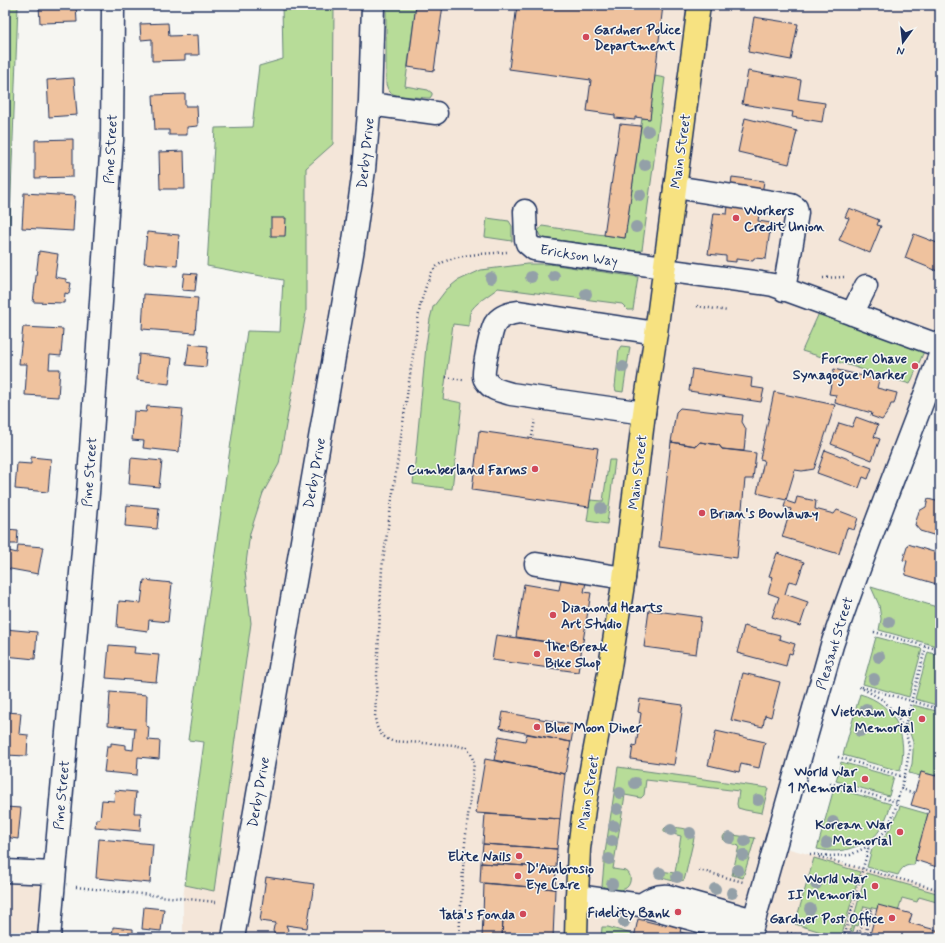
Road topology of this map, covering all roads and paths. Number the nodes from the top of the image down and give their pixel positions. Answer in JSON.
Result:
{"nodes":[{"id":1,"x":113,"y":5,"type":"edge"},
{"id":2,"x":373,"y":5,"type":"edge"},
{"id":3,"x":700,"y":5,"type":"edge"},
{"id":4,"x":370,"y":104,"type":"junction"},
{"id":5,"x":436,"y":113,"type":"dead end"},
{"id":6,"x":675,"y":187,"type":"junction"},
{"id":7,"x":525,"y":211,"type":"dead end"},
{"id":8,"x":530,"y":246,"type":"junction"},
{"id":9,"x":664,"y":269,"type":"junction"},
{"id":10,"x":844,"y":277,"type":"dead end"},
{"id":11,"x":819,"y":278,"type":"dead end"},
{"id":12,"x":866,"y":286,"type":"dead end"},
{"id":13,"x":784,"y":290,"type":"junction"},
{"id":14,"x":697,"y":306,"type":"dead end"},
{"id":15,"x":728,"y":311,"type":"dead end"},
{"id":16,"x":852,"y":314,"type":"junction"},
{"id":17,"x":656,"y":333,"type":"junction"},
{"id":18,"x":940,"y":346,"type":"edge"},
{"id":19,"x":939,"y":364,"type":"edge"},
{"id":20,"x":644,"y":412,"type":"junction"},
{"id":21,"x":536,"y":564,"type":"dead end"},
{"id":22,"x":624,"y":578,"type":"junction"},
{"id":23,"x":874,"y":632,"type":"dead end"},
{"id":24,"x":926,"y":646,"type":"junction"},
{"id":25,"x":940,"y":650,"type":"edge"},
{"id":26,"x":911,"y":701,"type":"junction"},
{"id":27,"x":940,"y":709,"type":"edge"},
{"id":28,"x":904,"y":729,"type":"junction"},
{"id":29,"x":838,"y":757,"type":"dead end"},
{"id":30,"x":904,"y":777,"type":"junction"},
{"id":31,"x":830,"y":783,"type":"dead end"},
{"id":32,"x":901,"y":789,"type":"junction"},
{"id":33,"x":915,"y":793,"type":"dead end"},
{"id":34,"x":897,"y":802,"type":"junction"},
{"id":35,"x":869,"y":846,"type":"junction"},
{"id":36,"x":864,"y":869,"type":"junction"},
{"id":37,"x":699,"y":870,"type":"dead end"},
{"id":38,"x":5,"y":871,"type":"edge"},
{"id":39,"x":54,"y":873,"type":"junction"},
{"id":40,"x":746,"y":882,"type":"dead end"},
{"id":41,"x":76,"y":887,"type":"dead end"},
{"id":42,"x":940,"y":890,"type":"edge"},
{"id":43,"x":577,"y":896,"type":"junction"},
{"id":44,"x":217,"y":902,"type":"dead end"},
{"id":45,"x":641,"y":905,"type":"junction"},
{"id":46,"x":751,"y":931,"type":"edge"},
{"id":47,"x":787,"y":932,"type":"dead end"},
{"id":48,"x":49,"y":938,"type":"edge"},
{"id":49,"x":233,"y":938,"type":"edge"},
{"id":50,"x":459,"y":938,"type":"edge"},
{"id":51,"x":576,"y":938,"type":"edge"},
{"id":52,"x":721,"y":938,"type":"edge"},
{"id":53,"x":809,"y":938,"type":"edge"},
{"id":54,"x":844,"y":938,"type":"edge"},
{"id":55,"x":854,"y":938,"type":"edge"},
{"id":56,"x":864,"y":938,"type":"edge"}],
"edges":[{"from":1,"to":39,"type":"street","name":"Pine Street"},
{"from":2,"to":4,"type":"street","name":"Derby Drive"},
{"from":3,"to":6,"type":"main road","name":"Main Street"},
{"from":4,"to":5,"type":"street"},
{"from":4,"to":49,"type":"street","name":"Derby Drive"},
{"from":6,"to":9,"type":"main road","name":"Main Street"},
{"from":6,"to":13,"type":"street"},
{"from":7,"to":8,"type":"street","name":"Erickson Way"},
{"from":8,"to":9,"type":"street","name":"Erickson Way"},
{"from":8,"to":50,"type":"path"},
{"from":9,"to":13,"type":"street","name":"Erickson Way"},
{"from":9,"to":17,"type":"main road","name":"Main Street"},
{"from":10,"to":11,"type":"path"},
{"from":12,"to":16,"type":"street"},
{"from":13,"to":16,"type":"street","name":"Erickson Way"},
{"from":14,"to":15,"type":"path"},
{"from":16,"to":18,"type":"street","name":"Erickson Way"},
{"from":17,"to":20,"type":"main road","name":"Main Street"},
{"from":17,"to":20,"type":"street"},
{"from":19,"to":46,"type":"street","name":"Pleasant Street"},
{"from":20,"to":22,"type":"main road","name":"Main Street"},
{"from":21,"to":22,"type":"street"},
{"from":22,"to":43,"type":"main road","name":"Main Street"},
{"from":23,"to":24,"type":"path"},
{"from":24,"to":25,"type":"path"},
{"from":24,"to":26,"type":"path"},
{"from":26,"to":27,"type":"path"},
{"from":26,"to":28,"type":"path"},
{"from":26,"to":28,"type":"path"},
{"from":28,"to":30,"type":"path"},
{"from":29,"to":30,"type":"path"},
{"from":30,"to":32,"type":"path"},
{"from":31,"to":34,"type":"path"},
{"from":32,"to":33,"type":"path"},
{"from":32,"to":34,"type":"path"},
{"from":34,"to":35,"type":"path"},
{"from":35,"to":36,"type":"path"},
{"from":35,"to":36,"type":"path"},
{"from":36,"to":42,"type":"path"},
{"from":36,"to":54,"type":"path"},
{"from":37,"to":40,"type":"path"},
{"from":38,"to":39,"type":"street"},
{"from":39,"to":48,"type":"street","name":"Pine Street"},
{"from":41,"to":44,"type":"path"},
{"from":43,"to":45,"type":"street"},
{"from":43,"to":51,"type":"main road","name":"Main Street"},
{"from":45,"to":46,"type":"street"},
{"from":45,"to":52,"type":"street"},
{"from":47,"to":53,"type":"path"},
{"from":55,"to":56,"type":"path"}]}
